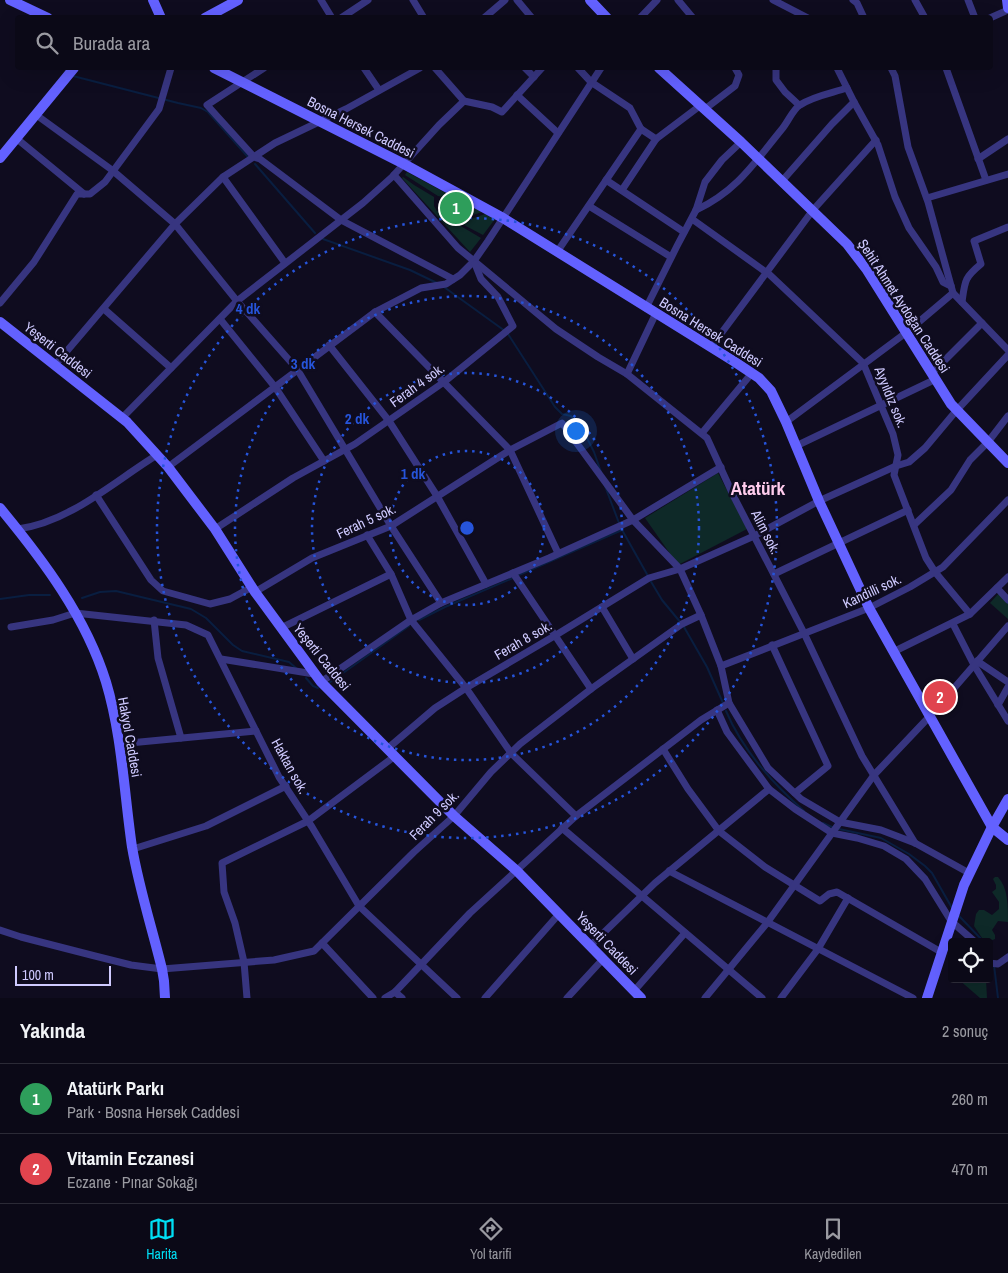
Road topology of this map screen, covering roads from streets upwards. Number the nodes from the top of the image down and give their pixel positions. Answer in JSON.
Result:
{"nodes":[{"id":1,"x":10,"y":0,"type":"edge"},
{"id":2,"x":152,"y":0,"type":"edge"},
{"id":3,"x":238,"y":0,"type":"edge"},
{"id":4,"x":321,"y":0,"type":"edge"},
{"id":5,"x":368,"y":0,"type":"edge"},
{"id":6,"x":413,"y":0,"type":"edge"},
{"id":7,"x":505,"y":0,"type":"edge"},
{"id":8,"x":517,"y":0,"type":"edge"},
{"id":9,"x":590,"y":0,"type":"edge"},
{"id":10,"x":657,"y":0,"type":"edge"},
{"id":11,"x":678,"y":0,"type":"edge"},
{"id":12,"x":773,"y":0,"type":"edge"},
{"id":13,"x":853,"y":0,"type":"edge"},
{"id":14,"x":915,"y":0,"type":"edge"},
{"id":15,"x":968,"y":0,"type":"edge"},
{"id":16,"x":1006,"y":0,"type":"edge"},
{"id":17,"x":1008,"y":9,"type":"edge"},
{"id":18,"x":792,"y":10,"type":"junction"},
{"id":19,"x":42,"y":15,"type":"edge"},
{"id":20,"x":160,"y":15,"type":"edge"},
{"id":21,"x":210,"y":15,"type":"edge"},
{"id":22,"x":330,"y":15,"type":"edge"},
{"id":23,"x":345,"y":15,"type":"edge"},
{"id":24,"x":422,"y":15,"type":"edge"},
{"id":25,"x":488,"y":15,"type":"edge"},
{"id":26,"x":530,"y":15,"type":"edge"},
{"id":27,"x":604,"y":15,"type":"edge"},
{"id":28,"x":643,"y":15,"type":"edge"},
{"id":29,"x":690,"y":15,"type":"edge"},
{"id":30,"x":790,"y":15,"type":"edge"},
{"id":31,"x":802,"y":15,"type":"edge"},
{"id":32,"x":862,"y":15,"type":"edge"},
{"id":33,"x":923,"y":15,"type":"edge"},
{"id":34,"x":974,"y":15,"type":"edge"},
{"id":35,"x":993,"y":16,"type":"edge"},
{"id":36,"x":72,"y":70,"type":"edge"},
{"id":37,"x":170,"y":70,"type":"edge"},
{"id":38,"x":218,"y":70,"type":"edge"},
{"id":39,"x":261,"y":70,"type":"edge"},
{"id":40,"x":365,"y":70,"type":"edge"},
{"id":41,"x":416,"y":70,"type":"edge"},
{"id":42,"x":437,"y":70,"type":"edge"},
{"id":43,"x":527,"y":70,"type":"edge"},
{"id":44,"x":540,"y":70,"type":"edge"},
{"id":45,"x":580,"y":70,"type":"edge"},
{"id":46,"x":601,"y":70,"type":"edge"},
{"id":47,"x":661,"y":70,"type":"edge"},
{"id":48,"x":736,"y":70,"type":"edge"},
{"id":49,"x":776,"y":70,"type":"edge"},
{"id":50,"x":838,"y":70,"type":"edge"},
{"id":51,"x":892,"y":70,"type":"edge"},
{"id":52,"x":947,"y":70,"type":"edge"},
{"id":53,"x":534,"y":77,"type":"junction"},
{"id":54,"x":242,"y":82,"type":"junction"},
{"id":55,"x":592,"y":82,"type":"junction"},
{"id":56,"x":847,"y":88,"type":"junction"},
{"id":57,"x":379,"y":90,"type":"junction"},
{"id":58,"x":517,"y":95,"type":"junction"},
{"id":59,"x":464,"y":101,"type":"junction"},
{"id":60,"x":854,"y":102,"type":"junction"},
{"id":61,"x":799,"y":105,"type":"junction"},
{"id":62,"x":703,"y":107,"type":"junction"},
{"id":63,"x":35,"y":114,"type":"junction"},
{"id":64,"x":319,"y":121,"type":"junction"},
{"id":65,"x":641,"y":129,"type":"junction"},
{"id":66,"x":558,"y":133,"type":"junction"},
{"id":67,"x":16,"y":138,"type":"junction"},
{"id":68,"x":656,"y":139,"type":"junction"},
{"id":69,"x":1008,"y":139,"type":"edge"},
{"id":70,"x":876,"y":140,"type":"junction"},
{"id":71,"x":740,"y":142,"type":"junction"},
{"id":72,"x":254,"y":157,"type":"junction"},
{"id":73,"x":0,"y":158,"type":"edge"},
{"id":74,"x":759,"y":159,"type":"junction"},
{"id":75,"x":978,"y":159,"type":"junction"},
{"id":76,"x":405,"y":165,"type":"junction"},
{"id":77,"x":112,"y":170,"type":"junction"},
{"id":78,"x":1008,"y":174,"type":"edge"},
{"id":79,"x":394,"y":175,"type":"junction"},
{"id":80,"x":223,"y":177,"type":"junction"},
{"id":81,"x":606,"y":180,"type":"junction"},
{"id":82,"x":986,"y":180,"type":"junction"},
{"id":83,"x":782,"y":181,"type":"junction"},
{"id":84,"x":622,"y":190,"type":"junction"},
{"id":85,"x":84,"y":194,"type":"junction"},
{"id":86,"x":927,"y":198,"type":"junction"},
{"id":87,"x":589,"y":206,"type":"junction"},
{"id":88,"x":696,"y":210,"type":"junction"},
{"id":89,"x":813,"y":210,"type":"junction"},
{"id":90,"x":503,"y":218,"type":"junction"},
{"id":91,"x":692,"y":219,"type":"junction"},
{"id":92,"x":340,"y":220,"type":"junction"},
{"id":93,"x":175,"y":224,"type":"junction"},
{"id":94,"x":1008,"y":228,"type":"edge"},
{"id":95,"x":684,"y":232,"type":"junction"},
{"id":96,"x":557,"y":252,"type":"junction"},
{"id":97,"x":671,"y":257,"type":"junction"},
{"id":98,"x":474,"y":261,"type":"junction"},
{"id":99,"x":285,"y":263,"type":"junction"},
{"id":100,"x":766,"y":272,"type":"junction"},
{"id":101,"x":453,"y":279,"type":"junction"},
{"id":102,"x":952,"y":289,"type":"junction"},
{"id":103,"x":237,"y":301,"type":"junction"},
{"id":104,"x":962,"y":302,"type":"junction"},
{"id":105,"x":0,"y":303,"type":"edge"},
{"id":106,"x":646,"y":308,"type":"junction"},
{"id":107,"x":104,"y":309,"type":"junction"},
{"id":108,"x":375,"y":312,"type":"junction"},
{"id":109,"x":656,"y":313,"type":"junction"},
{"id":110,"x":220,"y":319,"type":"junction"},
{"id":111,"x":0,"y":322,"type":"edge"},
{"id":112,"x":982,"y":323,"type":"junction"},
{"id":113,"x":907,"y":332,"type":"junction"},
{"id":114,"x":330,"y":345,"type":"junction"},
{"id":115,"x":711,"y":348,"type":"junction"},
{"id":116,"x":1008,"y":350,"type":"edge"},
{"id":117,"x":1008,"y":355,"type":"edge"},
{"id":118,"x":863,"y":363,"type":"junction"},
{"id":119,"x":55,"y":365,"type":"junction"},
{"id":120,"x":171,"y":368,"type":"junction"},
{"id":121,"x":298,"y":369,"type":"junction"},
{"id":122,"x":752,"y":373,"type":"junction"},
{"id":123,"x":628,"y":374,"type":"junction"},
{"id":124,"x":934,"y":376,"type":"junction"},
{"id":125,"x":444,"y":382,"type":"junction"},
{"id":126,"x":274,"y":386,"type":"junction"},
{"id":127,"x":881,"y":405,"type":"junction"},
{"id":128,"x":956,"y":411,"type":"junction"},
{"id":129,"x":1008,"y":416,"type":"edge"},
{"id":130,"x":122,"y":418,"type":"junction"},
{"id":131,"x":389,"y":421,"type":"junction"},
{"id":132,"x":786,"y":422,"type":"junction"},
{"id":133,"x":702,"y":433,"type":"junction"},
{"id":134,"x":988,"y":442,"type":"junction"},
{"id":135,"x":796,"y":446,"type":"junction"},
{"id":136,"x":346,"y":450,"type":"junction"},
{"id":137,"x":510,"y":450,"type":"junction"},
{"id":138,"x":157,"y":455,"type":"junction"},
{"id":139,"x":324,"y":461,"type":"junction"},
{"id":140,"x":1008,"y":463,"type":"edge"},
{"id":141,"x":896,"y":466,"type":"junction"},
{"id":142,"x":168,"y":467,"type":"junction"},
{"id":143,"x":721,"y":467,"type":"junction"},
{"id":144,"x":96,"y":495,"type":"junction"},
{"id":145,"x":437,"y":496,"type":"junction"},
{"id":146,"x":1008,"y":500,"type":"edge"},
{"id":147,"x":819,"y":501,"type":"junction"},
{"id":148,"x":0,"y":508,"type":"edge"},
{"id":149,"x":908,"y":510,"type":"junction"},
{"id":150,"x":633,"y":520,"type":"junction"},
{"id":151,"x":914,"y":525,"type":"junction"},
{"id":152,"x":391,"y":526,"type":"junction"},
{"id":153,"x":18,"y":529,"type":"junction"},
{"id":154,"x":215,"y":529,"type":"junction"},
{"id":155,"x":368,"y":535,"type":"junction"},
{"id":156,"x":754,"y":536,"type":"junction"},
{"id":157,"x":838,"y":542,"type":"junction"},
{"id":158,"x":558,"y":553,"type":"junction"},
{"id":159,"x":680,"y":569,"type":"junction"},
{"id":160,"x":935,"y":572,"type":"junction"},
{"id":161,"x":513,"y":573,"type":"junction"},
{"id":162,"x":391,"y":574,"type":"junction"},
{"id":163,"x":774,"y":574,"type":"junction"},
{"id":164,"x":1008,"y":577,"type":"edge"},
{"id":165,"x":486,"y":584,"type":"junction"},
{"id":166,"x":997,"y":588,"type":"junction"},
{"id":167,"x":253,"y":590,"type":"junction"},
{"id":168,"x":1008,"y":600,"type":"edge"},
{"id":169,"x":441,"y":603,"type":"junction"},
{"id":170,"x":602,"y":607,"type":"junction"},
{"id":171,"x":868,"y":608,"type":"junction"},
{"id":172,"x":75,"y":613,"type":"junction"},
{"id":173,"x":970,"y":614,"type":"junction"},
{"id":174,"x":702,"y":615,"type":"junction"},
{"id":175,"x":154,"y":620,"type":"junction"},
{"id":176,"x":411,"y":620,"type":"junction"},
{"id":177,"x":953,"y":624,"type":"junction"},
{"id":178,"x":1008,"y":626,"type":"edge"},
{"id":179,"x":11,"y":627,"type":"dead end"},
{"id":180,"x":281,"y":628,"type":"junction"},
{"id":181,"x":804,"y":633,"type":"junction"},
{"id":182,"x":556,"y":635,"type":"junction"},
{"id":183,"x":772,"y":645,"type":"junction"},
{"id":184,"x":893,"y":652,"type":"junction"},
{"id":185,"x":221,"y":659,"type":"junction"},
{"id":186,"x":633,"y":659,"type":"junction"},
{"id":187,"x":976,"y":663,"type":"junction"},
{"id":188,"x":721,"y":666,"type":"junction"},
{"id":189,"x":314,"y":674,"type":"junction"},
{"id":190,"x":321,"y":682,"type":"junction"},
{"id":191,"x":1008,"y":682,"type":"edge"},
{"id":192,"x":1008,"y":687,"type":"edge"},
{"id":193,"x":466,"y":688,"type":"junction"},
{"id":194,"x":591,"y":689,"type":"junction"},
{"id":195,"x":729,"y":702,"type":"junction"},
{"id":196,"x":998,"y":705,"type":"junction"},
{"id":197,"x":717,"y":710,"type":"junction"},
{"id":198,"x":930,"y":717,"type":"junction"},
{"id":199,"x":1008,"y":721,"type":"edge"},
{"id":200,"x":256,"y":730,"type":"junction"},
{"id":201,"x":181,"y":738,"type":"junction"},
{"id":202,"x":119,"y":744,"type":"junction"},
{"id":203,"x":663,"y":749,"type":"junction"},
{"id":204,"x":391,"y":753,"type":"junction"},
{"id":205,"x":511,"y":753,"type":"junction"},
{"id":206,"x":874,"y":775,"type":"junction"},
{"id":207,"x":286,"y":786,"type":"junction"},
{"id":208,"x":769,"y":789,"type":"junction"},
{"id":209,"x":795,"y":793,"type":"junction"},
{"id":210,"x":1008,"y":799,"type":"edge"},
{"id":211,"x":454,"y":816,"type":"junction"},
{"id":212,"x":576,"y":816,"type":"junction"},
{"id":213,"x":308,"y":821,"type":"junction"},
{"id":214,"x":840,"y":822,"type":"junction"},
{"id":215,"x":992,"y":827,"type":"junction"},
{"id":216,"x":562,"y":828,"type":"junction"},
{"id":217,"x":719,"y":830,"type":"junction"},
{"id":218,"x":832,"y":833,"type":"junction"},
{"id":219,"x":1008,"y":840,"type":"edge"},
{"id":220,"x":915,"y":843,"type":"junction"},
{"id":221,"x":133,"y":849,"type":"junction"},
{"id":222,"x":517,"y":871,"type":"junction"},
{"id":223,"x":669,"y":871,"type":"junction"},
{"id":224,"x":969,"y":873,"type":"junction"},
{"id":225,"x":794,"y":885,"type":"junction"},
{"id":226,"x":642,"y":895,"type":"junction"},
{"id":227,"x":848,"y":898,"type":"junction"},
{"id":228,"x":359,"y":906,"type":"junction"},
{"id":229,"x":559,"y":914,"type":"junction"},
{"id":230,"x":951,"y":921,"type":"junction"},
{"id":231,"x":767,"y":923,"type":"junction"},
{"id":232,"x":0,"y":930,"type":"edge"},
{"id":233,"x":685,"y":933,"type":"junction"},
{"id":234,"x":970,"y":938,"type":"edge"},
{"id":235,"x":322,"y":943,"type":"junction"},
{"id":236,"x":590,"y":946,"type":"junction"},
{"id":237,"x":818,"y":949,"type":"junction"},
{"id":238,"x":941,"y":952,"type":"junction"},
{"id":239,"x":1008,"y":957,"type":"edge"},
{"id":240,"x":603,"y":959,"type":"junction"},
{"id":241,"x":244,"y":962,"type":"junction"},
{"id":242,"x":993,"y":963,"type":"edge"},
{"id":243,"x":422,"y":965,"type":"junction"},
{"id":244,"x":162,"y":969,"type":"junction"},
{"id":245,"x":729,"y":969,"type":"junction"},
{"id":246,"x":395,"y":992,"type":"junction"},
{"id":247,"x":637,"y":994,"type":"edge"},
{"id":248,"x":165,"y":998,"type":"edge"},
{"id":249,"x":247,"y":998,"type":"edge"},
{"id":250,"x":373,"y":998,"type":"edge"},
{"id":251,"x":385,"y":998,"type":"edge"},
{"id":252,"x":402,"y":998,"type":"edge"},
{"id":253,"x":457,"y":998,"type":"edge"},
{"id":254,"x":485,"y":998,"type":"edge"},
{"id":255,"x":567,"y":998,"type":"edge"},
{"id":256,"x":705,"y":998,"type":"edge"},
{"id":257,"x":762,"y":998,"type":"edge"},
{"id":258,"x":781,"y":998,"type":"edge"},
{"id":259,"x":913,"y":998,"type":"edge"},
{"id":260,"x":927,"y":998,"type":"edge"}],
"edges":[{"from":1,"to":19,"type":"street"},
{"from":2,"to":20,"type":"street"},
{"from":3,"to":21,"type":"street"},
{"from":4,"to":22,"type":"street"},
{"from":5,"to":23,"type":"street"},
{"from":6,"to":24,"type":"street"},
{"from":7,"to":25,"type":"street"},
{"from":8,"to":26,"type":"street"},
{"from":9,"to":27,"type":"street"},
{"from":10,"to":28,"type":"street"},
{"from":11,"to":29,"type":"street"},
{"from":12,"to":18,"type":"street"},
{"from":13,"to":32,"type":"street"},
{"from":14,"to":33,"type":"street"},
{"from":15,"to":34,"type":"street"},
{"from":16,"to":17,"type":"street"},
{"from":17,"to":35,"type":"street"},
{"from":18,"to":30,"type":"street"},
{"from":18,"to":31,"type":"street"},
{"from":36,"to":63,"type":"street"},
{"from":37,"to":77,"type":"street"},
{"from":38,"to":54,"type":"street","name":"Bosna Hersek Caddesi"},
{"from":39,"to":54,"type":"street"},
{"from":40,"to":57,"type":"street"},
{"from":41,"to":57,"type":"street"},
{"from":42,"to":59,"type":"street"},
{"from":43,"to":53,"type":"street"},
{"from":44,"to":53,"type":"street"},
{"from":45,"to":55,"type":"street"},
{"from":46,"to":55,"type":"street"},
{"from":47,"to":62,"type":"street","name":"Şehit Ahmet Aydoğan Caddesi"},
{"from":48,"to":62,"type":"street"},
{"from":49,"to":61,"type":"street"},
{"from":50,"to":56,"type":"street"},
{"from":51,"to":86,"type":"street"},
{"from":52,"to":75,"type":"street"},
{"from":53,"to":58,"type":"street"},
{"from":54,"to":64,"type":"street","name":"Bosna Hersek Caddesi"},
{"from":54,"to":72,"type":"street"},
{"from":55,"to":65,"type":"street"},
{"from":55,"to":66,"type":"street"},
{"from":56,"to":60,"type":"street"},
{"from":56,"to":61,"type":"street"},
{"from":57,"to":64,"type":"street"},
{"from":58,"to":59,"type":"street"},
{"from":58,"to":66,"type":"street"},
{"from":59,"to":76,"type":"street"},
{"from":60,"to":70,"type":"street"},
{"from":60,"to":83,"type":"street"},
{"from":61,"to":74,"type":"street"},
{"from":62,"to":68,"type":"street"},
{"from":62,"to":71,"type":"street","name":"Şehit Ahmet Aydoğan Caddesi"},
{"from":63,"to":67,"type":"street"},
{"from":63,"to":77,"type":"street"},
{"from":64,"to":72,"type":"street"},
{"from":64,"to":76,"type":"street","name":"Bosna Hersek Caddesi"},
{"from":65,"to":68,"type":"street"},
{"from":65,"to":81,"type":"street"},
{"from":66,"to":90,"type":"street"},
{"from":67,"to":73,"type":"street"},
{"from":67,"to":85,"type":"street"},
{"from":68,"to":84,"type":"street"},
{"from":69,"to":75,"type":"street"},
{"from":70,"to":89,"type":"street"},
{"from":70,"to":102,"type":"street"},
{"from":71,"to":74,"type":"street","name":"Şehit Ahmet Aydoğan Caddesi"},
{"from":71,"to":88,"type":"street"},
{"from":72,"to":80,"type":"street"},
{"from":72,"to":92,"type":"street"},
{"from":74,"to":83,"type":"street","name":"Şehit Ahmet Aydoğan Caddesi"},
{"from":74,"to":88,"type":"street"},
{"from":75,"to":82,"type":"street"},
{"from":76,"to":79,"type":"street"},
{"from":76,"to":90,"type":"street","name":"Bosna Hersek Caddesi"},
{"from":77,"to":85,"type":"street"},
{"from":77,"to":93,"type":"street"},
{"from":78,"to":82,"type":"street"},
{"from":79,"to":92,"type":"street"},
{"from":79,"to":98,"type":"street","name":"Alim sok."},
{"from":80,"to":93,"type":"street"},
{"from":80,"to":99,"type":"street"},
{"from":81,"to":84,"type":"street"},
{"from":81,"to":87,"type":"street"},
{"from":82,"to":86,"type":"street"},
{"from":83,"to":89,"type":"street","name":"Şehit Ahmet Aydoğan Caddesi"},
{"from":84,"to":95,"type":"street"},
{"from":85,"to":105,"type":"street"},
{"from":86,"to":102,"type":"street"},
{"from":87,"to":96,"type":"street"},
{"from":87,"to":97,"type":"street"},
{"from":88,"to":91,"type":"street"},
{"from":89,"to":100,"type":"street"},
{"from":89,"to":113,"type":"street","name":"Şehit Ahmet Aydoğan Caddesi"},
{"from":90,"to":96,"type":"street","name":"Bosna Hersek Caddesi"},
{"from":90,"to":98,"type":"street"},
{"from":91,"to":95,"type":"street"},
{"from":91,"to":100,"type":"street","name":"Ayyıldız sok."},
{"from":92,"to":99,"type":"street"},
{"from":92,"to":101,"type":"street"},
{"from":93,"to":103,"type":"street"},
{"from":93,"to":107,"type":"street"},
{"from":94,"to":104,"type":"street"},
{"from":95,"to":97,"type":"street"},
{"from":96,"to":106,"type":"street","name":"Bosna Hersek Caddesi"},
{"from":97,"to":106,"type":"street"},
{"from":98,"to":101,"type":"street"},
{"from":98,"to":123,"type":"street","name":"Alim sok."},
{"from":98,"to":125,"type":"street","name":"Ferah 4 sok."},
{"from":99,"to":103,"type":"street"},
{"from":100,"to":115,"type":"street"},
{"from":100,"to":118,"type":"street","name":"Ayyıldız sok."},
{"from":101,"to":108,"type":"street"},
{"from":102,"to":104,"type":"street"},
{"from":102,"to":113,"type":"street"},
{"from":103,"to":110,"type":"street"},
{"from":103,"to":121,"type":"street"},
{"from":104,"to":112,"type":"street"},
{"from":106,"to":109,"type":"street","name":"Bosna Hersek Caddesi"},
{"from":107,"to":119,"type":"street"},
{"from":107,"to":120,"type":"street"},
{"from":108,"to":114,"type":"street"},
{"from":108,"to":125,"type":"street"},
{"from":109,"to":115,"type":"street","name":"Bosna Hersek Caddesi"},
{"from":109,"to":123,"type":"street"},
{"from":110,"to":120,"type":"street"},
{"from":110,"to":126,"type":"street"},
{"from":111,"to":119,"type":"street","name":"Yeşerti Caddesi"},
{"from":112,"to":116,"type":"street"},
{"from":112,"to":124,"type":"street"},
{"from":113,"to":118,"type":"street"},
{"from":113,"to":124,"type":"street","name":"Şehit Ahmet Aydoğan Caddesi"},
{"from":114,"to":121,"type":"street"},
{"from":114,"to":131,"type":"street"},
{"from":115,"to":122,"type":"street","name":"Bosna Hersek Caddesi"},
{"from":117,"to":128,"type":"street","name":"Ferah 8 sok."},
{"from":118,"to":127,"type":"street","name":"Ayyıldız sok."},
{"from":118,"to":132,"type":"street"},
{"from":119,"to":130,"type":"street","name":"Yeşerti Caddesi"},
{"from":120,"to":130,"type":"street"},
{"from":121,"to":126,"type":"street"},
{"from":121,"to":136,"type":"street"},
{"from":122,"to":132,"type":"street","name":"Bosna Hersek Caddesi"},
{"from":122,"to":133,"type":"street"},
{"from":123,"to":133,"type":"street","name":"Alim sok."},
{"from":124,"to":127,"type":"street"},
{"from":124,"to":128,"type":"street","name":"Şehit Ahmet Aydoğan Caddesi"},
{"from":125,"to":131,"type":"street","name":"Ferah 4 sok."},
{"from":125,"to":137,"type":"street"},
{"from":126,"to":139,"type":"street"},
{"from":126,"to":142,"type":"street"},
{"from":127,"to":135,"type":"street"},
{"from":127,"to":141,"type":"street","name":"Ayyıldız sok."},
{"from":128,"to":134,"type":"street","name":"Şehit Ahmet Aydoğan Caddesi"},
{"from":128,"to":141,"type":"street","name":"Ferah 8 sok."},
{"from":129,"to":134,"type":"street"},
{"from":130,"to":138,"type":"street","name":"Yeşerti Caddesi"},
{"from":131,"to":136,"type":"street","name":"Ferah 4 sok."},
{"from":131,"to":145,"type":"street"},
{"from":132,"to":135,"type":"street","name":"Bosna Hersek Caddesi"},
{"from":133,"to":143,"type":"street","name":"Alim sok."},
{"from":134,"to":140,"type":"street","name":"Şehit Ahmet Aydoğan Caddesi"},
{"from":134,"to":151,"type":"street"},
{"from":135,"to":147,"type":"street","name":"Bosna Hersek Caddesi"},
{"from":136,"to":139,"type":"street","name":"Ferah 4 sok."},
{"from":136,"to":152,"type":"street"},
{"from":137,"to":145,"type":"street","name":"Ferah 5 sok."},
{"from":137,"to":150,"type":"street","name":"Ferah 5 sok."},
{"from":137,"to":158,"type":"street"},
{"from":138,"to":142,"type":"street","name":"Yeşerti Caddesi"},
{"from":138,"to":144,"type":"street"},
{"from":139,"to":154,"type":"street","name":"Ferah 4 sok."},
{"from":141,"to":147,"type":"street","name":"Ferah 8 sok."},
{"from":141,"to":149,"type":"street","name":"Ayyıldız sok."},
{"from":142,"to":154,"type":"street","name":"Yeşerti Caddesi"},
{"from":143,"to":150,"type":"street"},
{"from":143,"to":156,"type":"street","name":"Alim sok."},
{"from":144,"to":153,"type":"street"},
{"from":144,"to":167,"type":"street","name":"Ferah 5 sok."},
{"from":145,"to":152,"type":"street","name":"Ferah 5 sok."},
{"from":145,"to":165,"type":"street"},
{"from":146,"to":160,"type":"street","name":"Kandilli sok."},
{"from":147,"to":156,"type":"street","name":"Ferah 8 sok."},
{"from":147,"to":157,"type":"street","name":"Bosna Hersek Caddesi"},
{"from":148,"to":153,"type":"street","name":"Hakyol Caddesi"},
{"from":149,"to":151,"type":"street","name":"Ayyıldız sok."},
{"from":149,"to":157,"type":"street"},
{"from":150,"to":158,"type":"street"},
{"from":150,"to":159,"type":"street"},
{"from":151,"to":160,"type":"street","name":"Ayyıldız sok."},
{"from":152,"to":155,"type":"street","name":"Ferah 5 sok."},
{"from":152,"to":169,"type":"street"},
{"from":153,"to":172,"type":"street","name":"Hakyol Caddesi"},
{"from":154,"to":167,"type":"street","name":"Yeşerti Caddesi"},
{"from":155,"to":162,"type":"street"},
{"from":155,"to":167,"type":"street","name":"Ferah 5 sok."},
{"from":156,"to":159,"type":"street","name":"Ferah 8 sok."},
{"from":156,"to":163,"type":"street","name":"Alim sok."},
{"from":157,"to":163,"type":"street"},
{"from":157,"to":171,"type":"street","name":"Bosna Hersek Caddesi"},
{"from":158,"to":161,"type":"street"},
{"from":159,"to":170,"type":"street","name":"Ferah 8 sok."},
{"from":159,"to":174,"type":"street"},
{"from":160,"to":171,"type":"street","name":"Kandilli sok."},
{"from":160,"to":173,"type":"street","name":"Ayyıldız sok."},
{"from":161,"to":165,"type":"street"},
{"from":161,"to":182,"type":"street"},
{"from":162,"to":176,"type":"street"},
{"from":162,"to":180,"type":"street"},
{"from":163,"to":181,"type":"street","name":"Alim sok."},
{"from":164,"to":166,"type":"street"},
{"from":165,"to":169,"type":"street"},
{"from":166,"to":168,"type":"street"},
{"from":166,"to":173,"type":"street"},
{"from":167,"to":180,"type":"street","name":"Yeşerti Caddesi"},
{"from":169,"to":176,"type":"street"},
{"from":170,"to":182,"type":"street","name":"Ferah 8 sok."},
{"from":170,"to":186,"type":"street"},
{"from":171,"to":181,"type":"street","name":"Kandilli sok."},
{"from":171,"to":184,"type":"street","name":"Bosna Hersek Caddesi"},
{"from":172,"to":175,"type":"street","name":"Haktan sok."},
{"from":172,"to":179,"type":"street"},
{"from":172,"to":202,"type":"street","name":"Hakyol Caddesi"},
{"from":173,"to":177,"type":"street"},
{"from":174,"to":186,"type":"street","name":"Ferah 9 sok."},
{"from":174,"to":188,"type":"street"},
{"from":175,"to":185,"type":"street","name":"Haktan sok."},
{"from":175,"to":201,"type":"street"},
{"from":176,"to":190,"type":"street"},
{"from":176,"to":193,"type":"street"},
{"from":177,"to":184,"type":"street"},
{"from":177,"to":187,"type":"street"},
{"from":178,"to":187,"type":"street"},
{"from":180,"to":189,"type":"street","name":"Yeşerti Caddesi"},
{"from":181,"to":183,"type":"street","name":"Kandilli sok."},
{"from":181,"to":206,"type":"street","name":"Alim sok."},
{"from":182,"to":193,"type":"street","name":"Ferah 8 sok."},
{"from":182,"to":194,"type":"street"},
{"from":183,"to":188,"type":"street","name":"Kandilli sok."},
{"from":183,"to":209,"type":"street"},
{"from":184,"to":198,"type":"street","name":"Bosna Hersek Caddesi"},
{"from":185,"to":189,"type":"street"},
{"from":185,"to":200,"type":"street","name":"Haktan sok."},
{"from":186,"to":194,"type":"street","name":"Ferah 9 sok."},
{"from":187,"to":191,"type":"street"},
{"from":187,"to":196,"type":"street"},
{"from":187,"to":198,"type":"street"},
{"from":188,"to":195,"type":"street"},
{"from":189,"to":190,"type":"street","name":"Yeşerti Caddesi"},
{"from":190,"to":204,"type":"street","name":"Yeşerti Caddesi"},
{"from":192,"to":196,"type":"street"},
{"from":193,"to":204,"type":"street","name":"Ferah 8 sok."},
{"from":193,"to":205,"type":"street"},
{"from":194,"to":205,"type":"street","name":"Ferah 9 sok."},
{"from":195,"to":197,"type":"street"},
{"from":195,"to":209,"type":"street"},
{"from":196,"to":199,"type":"street"},
{"from":197,"to":203,"type":"street"},
{"from":197,"to":208,"type":"street"},
{"from":198,"to":206,"type":"street"},
{"from":198,"to":215,"type":"street","name":"Bosna Hersek Caddesi"},
{"from":200,"to":201,"type":"street"},
{"from":200,"to":207,"type":"street","name":"Haktan sok."},
{"from":201,"to":202,"type":"street"},
{"from":202,"to":221,"type":"street","name":"Hakyol Caddesi"},
{"from":203,"to":212,"type":"street"},
{"from":203,"to":217,"type":"street"},
{"from":204,"to":211,"type":"street","name":"Yeşerti Caddesi"},
{"from":204,"to":213,"type":"street","name":"Ferah 8 sok."},
{"from":205,"to":211,"type":"street","name":"Ferah 9 sok."},
{"from":205,"to":212,"type":"street"},
{"from":206,"to":214,"type":"street"},
{"from":206,"to":220,"type":"street","name":"Alim sok."},
{"from":207,"to":213,"type":"street","name":"Haktan sok."},
{"from":207,"to":221,"type":"street"},
{"from":208,"to":217,"type":"street"},
{"from":208,"to":218,"type":"street"},
{"from":209,"to":214,"type":"street"},
{"from":210,"to":215,"type":"street"},
{"from":211,"to":222,"type":"street","name":"Yeşerti Caddesi"},
{"from":211,"to":228,"type":"street","name":"Ferah 9 sok."},
{"from":212,"to":216,"type":"street"},
{"from":213,"to":228,"type":"street","name":"Haktan sok."},
{"from":213,"to":241,"type":"street","name":"Ferah 8 sok."},
{"from":214,"to":218,"type":"street"},
{"from":214,"to":220,"type":"street"},
{"from":215,"to":219,"type":"street","name":"Bosna Hersek Caddesi"},
{"from":215,"to":224,"type":"street"},
{"from":216,"to":222,"type":"street"},
{"from":216,"to":226,"type":"street"},
{"from":217,"to":223,"type":"street"},
{"from":217,"to":225,"type":"street"},
{"from":218,"to":225,"type":"street"},
{"from":218,"to":230,"type":"street"},
{"from":220,"to":224,"type":"street"},
{"from":221,"to":244,"type":"street","name":"Hakyol Caddesi"},
{"from":222,"to":229,"type":"street","name":"Yeşerti Caddesi"},
{"from":222,"to":243,"type":"street"},
{"from":223,"to":226,"type":"street"},
{"from":223,"to":231,"type":"street"},
{"from":224,"to":230,"type":"street"},
{"from":225,"to":227,"type":"street"},
{"from":225,"to":231,"type":"street"},
{"from":226,"to":233,"type":"street"},
{"from":226,"to":236,"type":"street"},
{"from":227,"to":237,"type":"street"},
{"from":227,"to":238,"type":"street"},
{"from":228,"to":235,"type":"street","name":"Ferah 9 sok."},
{"from":228,"to":243,"type":"street","name":"Haktan sok."},
{"from":229,"to":236,"type":"street","name":"Yeşerti Caddesi"},
{"from":229,"to":254,"type":"street"},
{"from":230,"to":234,"type":"street"},
{"from":230,"to":238,"type":"street"},
{"from":231,"to":237,"type":"street"},
{"from":231,"to":245,"type":"street"},
{"from":232,"to":244,"type":"street","name":"Ferah 9 sok."},
{"from":233,"to":245,"type":"street"},
{"from":233,"to":247,"type":"street"},
{"from":235,"to":241,"type":"street","name":"Ferah 9 sok."},
{"from":235,"to":250,"type":"street"},
{"from":236,"to":240,"type":"street","name":"Yeşerti Caddesi"},
{"from":237,"to":258,"type":"street"},
{"from":237,"to":259,"type":"street"},
{"from":238,"to":260,"type":"street"},
{"from":239,"to":242,"type":"street"},
{"from":240,"to":247,"type":"street","name":"Yeşerti Caddesi"},
{"from":240,"to":255,"type":"street"},
{"from":241,"to":244,"type":"street","name":"Ferah 9 sok."},
{"from":241,"to":249,"type":"street"},
{"from":243,"to":246,"type":"street"},
{"from":243,"to":253,"type":"street","name":"Haktan sok."},
{"from":244,"to":248,"type":"street","name":"Hakyol Caddesi"},
{"from":245,"to":256,"type":"street"},
{"from":245,"to":257,"type":"street"},
{"from":246,"to":251,"type":"street"},
{"from":246,"to":252,"type":"street"}]}
